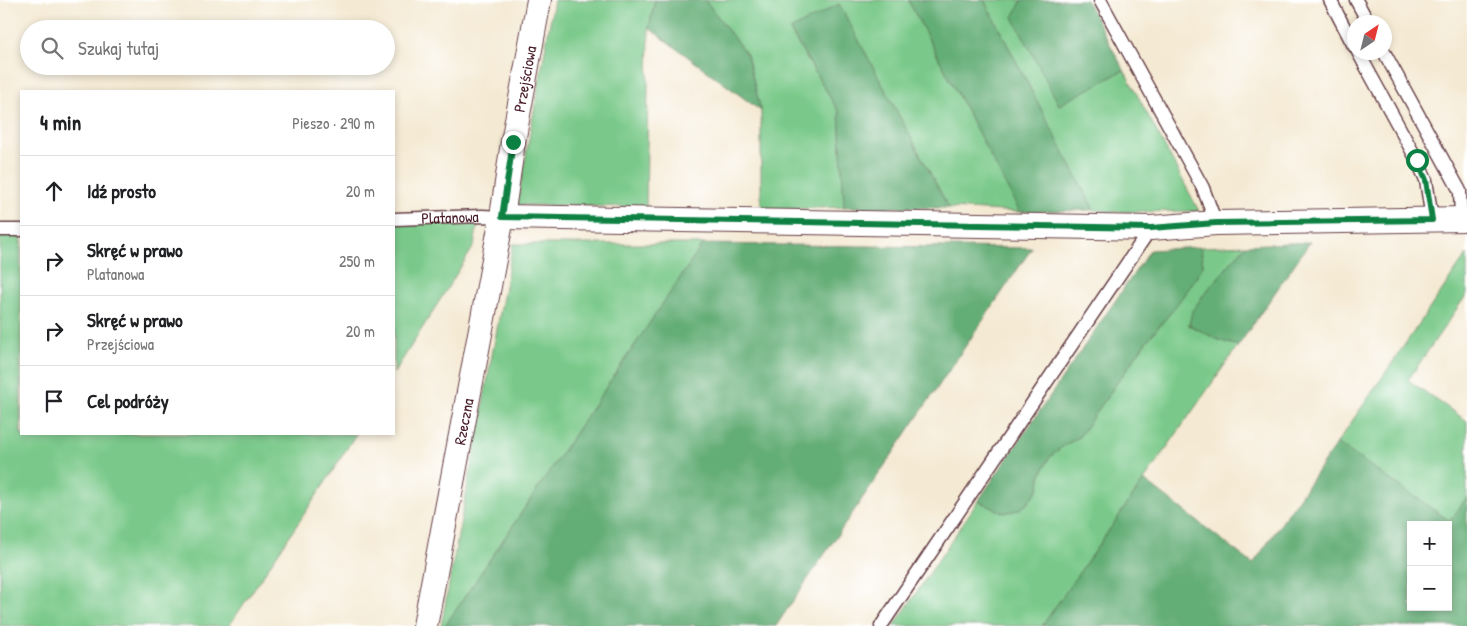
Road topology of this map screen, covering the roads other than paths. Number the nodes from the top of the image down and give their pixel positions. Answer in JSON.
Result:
{"nodes":[{"id":1,"x":539,"y":0,"type":"edge"},
{"id":2,"x":1100,"y":0,"type":"edge"},
{"id":3,"x":1330,"y":0,"type":"edge"},
{"id":4,"x":1356,"y":0,"type":"edge"},
{"id":5,"x":1364,"y":15,"type":"edge"},
{"id":6,"x":1347,"y":33,"type":"edge"},
{"id":7,"x":1362,"y":60,"type":"edge"},
{"id":8,"x":1388,"y":60,"type":"edge"},
{"id":9,"x":502,"y":217,"type":"junction"},
{"id":10,"x":395,"y":219,"type":"edge"},
{"id":11,"x":1464,"y":219,"type":"edge"},
{"id":12,"x":1432,"y":220,"type":"junction"},
{"id":13,"x":1216,"y":223,"type":"junction"},
{"id":14,"x":1151,"y":228,"type":"junction"},
{"id":15,"x":0,"y":230,"type":"edge"},
{"id":16,"x":20,"y":230,"type":"edge"},
{"id":17,"x":425,"y":626,"type":"edge"},
{"id":18,"x":881,"y":626,"type":"edge"}],
"edges":[{"from":1,"to":9,"type":"street","name":"Przejściowa"},
{"from":2,"to":13,"type":"lane"},
{"from":3,"to":6,"type":"lane"},
{"from":4,"to":5,"type":"lane"},
{"from":7,"to":12,"type":"lane"},
{"from":8,"to":11,"type":"lane"},
{"from":9,"to":10,"type":"lane","name":"Platanowa"},
{"from":9,"to":14,"type":"street","name":"Platanowa"},
{"from":9,"to":17,"type":"street","name":"Rzeczna"},
{"from":11,"to":12,"type":"street","name":"Platanowa"},
{"from":12,"to":13,"type":"street","name":"Platanowa"},
{"from":13,"to":14,"type":"street","name":"Platanowa"},
{"from":14,"to":18,"type":"lane"},
{"from":15,"to":16,"type":"lane"}]}
